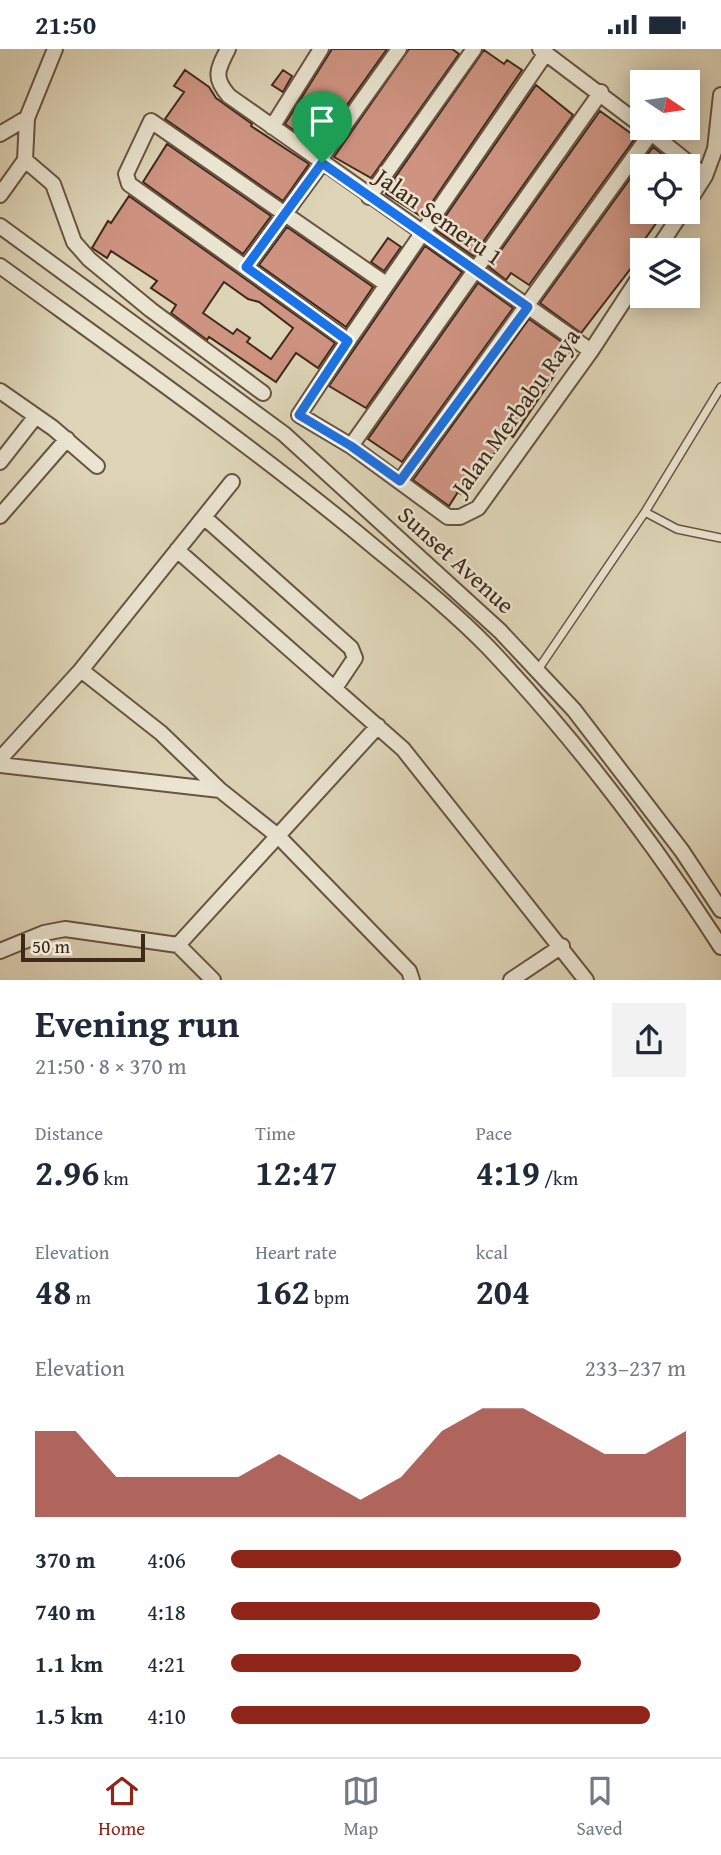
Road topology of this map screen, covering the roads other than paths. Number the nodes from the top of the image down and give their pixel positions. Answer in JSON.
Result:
{"nodes":[{"id":1,"x":55,"y":49,"type":"edge"},
{"id":2,"x":228,"y":49,"type":"edge"},
{"id":3,"x":321,"y":49,"type":"edge"},
{"id":4,"x":399,"y":49,"type":"edge"},
{"id":5,"x":474,"y":49,"type":"edge"},
{"id":6,"x":543,"y":51,"type":"edge"},
{"id":7,"x":601,"y":92,"type":"junction"},
{"id":8,"x":721,"y":95,"type":"edge"},
{"id":9,"x":630,"y":116,"type":"edge"},
{"id":10,"x":27,"y":118,"type":"junction"},
{"id":11,"x":272,"y":127,"type":"junction"},
{"id":12,"x":0,"y":134,"type":"edge"},
{"id":13,"x":639,"y":140,"type":"edge"},
{"id":14,"x":660,"y":140,"type":"edge"},
{"id":15,"x":25,"y":160,"type":"junction"},
{"id":16,"x":320,"y":162,"type":"junction"},
{"id":17,"x":705,"y":176,"type":"junction"},
{"id":18,"x":700,"y":184,"type":"edge"},
{"id":19,"x":0,"y":195,"type":"edge"},
{"id":20,"x":369,"y":197,"type":"junction"},
{"id":21,"x":284,"y":215,"type":"junction"},
{"id":22,"x":0,"y":226,"type":"edge"},
{"id":23,"x":422,"y":233,"type":"junction"},
{"id":24,"x":0,"y":266,"type":"edge"},
{"id":25,"x":246,"y":267,"type":"junction"},
{"id":26,"x":477,"y":270,"type":"junction"},
{"id":27,"x":386,"y":284,"type":"junction"},
{"id":28,"x":630,"y":291,"type":"edge"},
{"id":29,"x":528,"y":307,"type":"junction"},
{"id":30,"x":348,"y":341,"type":"junction"},
{"id":31,"x":591,"y":351,"type":"junction"},
{"id":32,"x":721,"y":387,"type":"edge"},
{"id":33,"x":0,"y":391,"type":"edge"},
{"id":34,"x":263,"y":393,"type":"dead end"},
{"id":35,"x":36,"y":416,"type":"junction"},
{"id":36,"x":67,"y":439,"type":"junction"},
{"id":37,"x":351,"y":446,"type":"junction"},
{"id":38,"x":0,"y":462,"type":"edge"},
{"id":39,"x":97,"y":465,"type":"dead end"},
{"id":40,"x":400,"y":481,"type":"junction"},
{"id":41,"x":232,"y":482,"type":"dead end"},
{"id":42,"x":645,"y":512,"type":"junction"},
{"id":43,"x":0,"y":516,"type":"edge"},
{"id":44,"x":205,"y":518,"type":"junction"},
{"id":45,"x":721,"y":538,"type":"edge"},
{"id":46,"x":177,"y":550,"type":"junction"},
{"id":47,"x":81,"y":670,"type":"junction"},
{"id":48,"x":537,"y":671,"type":"junction"},
{"id":49,"x":335,"y":688,"type":"junction"},
{"id":50,"x":378,"y":726,"type":"junction"},
{"id":51,"x":0,"y":762,"type":"edge"},
{"id":52,"x":220,"y":790,"type":"junction"},
{"id":53,"x":279,"y":837,"type":"junction"},
{"id":54,"x":672,"y":838,"type":"junction"},
{"id":55,"x":656,"y":849,"type":"junction"},
{"id":56,"x":721,"y":910,"type":"edge"},
{"id":57,"x":178,"y":945,"type":"junction"},
{"id":58,"x":562,"y":946,"type":"junction"},
{"id":59,"x":721,"y":947,"type":"edge"},
{"id":60,"x":0,"y":951,"type":"edge"},
{"id":61,"x":213,"y":980,"type":"edge"},
{"id":62,"x":412,"y":980,"type":"edge"},
{"id":63,"x":512,"y":980,"type":"edge"},
{"id":64,"x":586,"y":980,"type":"edge"}],
"edges":[{"from":1,"to":10,"type":"street"},
{"from":2,"to":11,"type":"street","name":"Jalan Semeru 1"},
{"from":3,"to":11,"type":"street"},
{"from":4,"to":16,"type":"street"},
{"from":5,"to":20,"type":"street"},
{"from":6,"to":7,"type":"street"},
{"from":6,"to":23,"type":"street"},
{"from":7,"to":9,"type":"street"},
{"from":7,"to":26,"type":"street"},
{"from":8,"to":17,"type":"street"},
{"from":10,"to":12,"type":"street"},
{"from":10,"to":15,"type":"street"},
{"from":11,"to":16,"type":"street","name":"Jalan Semeru 1"},
{"from":13,"to":29,"type":"street"},
{"from":14,"to":17,"type":"street"},
{"from":15,"to":19,"type":"street"},
{"from":15,"to":34,"type":"street"},
{"from":16,"to":20,"type":"street","name":"Jalan Semeru 1"},
{"from":16,"to":21,"type":"street"},
{"from":17,"to":18,"type":"street"},
{"from":20,"to":23,"type":"street","name":"Jalan Semeru 1"},
{"from":21,"to":25,"type":"street"},
{"from":21,"to":25,"type":"street"},
{"from":21,"to":27,"type":"street"},
{"from":22,"to":48,"type":"street","name":"Sunset Avenue"},
{"from":23,"to":26,"type":"street","name":"Jalan Semeru 1"},
{"from":23,"to":27,"type":"street"},
{"from":24,"to":55,"type":"street","name":"Sunset Avenue"},
{"from":25,"to":30,"type":"street"},
{"from":26,"to":29,"type":"street","name":"Jalan Semeru 1"},
{"from":26,"to":37,"type":"street"},
{"from":27,"to":30,"type":"street"},
{"from":28,"to":31,"type":"street","name":"Jalan Merbabu Raya"},
{"from":29,"to":31,"type":"street","name":"Jalan Semeru 1"},
{"from":29,"to":40,"type":"street"},
{"from":30,"to":37,"type":"street","name":"Jalan Merbabu Raya"},
{"from":31,"to":40,"type":"street","name":"Jalan Merbabu Raya"},
{"from":32,"to":42,"type":"lane"},
{"from":33,"to":35,"type":"street"},
{"from":35,"to":36,"type":"street"},
{"from":35,"to":38,"type":"street"},
{"from":36,"to":39,"type":"street"},
{"from":36,"to":43,"type":"street"},
{"from":37,"to":40,"type":"street","name":"Jalan Merbabu Raya"},
{"from":41,"to":44,"type":"street"},
{"from":42,"to":45,"type":"lane"},
{"from":42,"to":48,"type":"lane"},
{"from":44,"to":46,"type":"street"},
{"from":44,"to":49,"type":"street"},
{"from":46,"to":47,"type":"street"},
{"from":46,"to":49,"type":"street"},
{"from":47,"to":51,"type":"street"},
{"from":47,"to":52,"type":"street"},
{"from":48,"to":54,"type":"street","name":"Sunset Avenue"},
{"from":49,"to":50,"type":"street"},
{"from":50,"to":53,"type":"street"},
{"from":50,"to":58,"type":"street"},
{"from":51,"to":52,"type":"street"},
{"from":52,"to":53,"type":"street"},
{"from":53,"to":57,"type":"street"},
{"from":53,"to":62,"type":"street"},
{"from":54,"to":55,"type":"street"},
{"from":54,"to":56,"type":"street","name":"Sunset Avenue"},
{"from":55,"to":59,"type":"street","name":"Sunset Avenue"},
{"from":57,"to":60,"type":"street"},
{"from":57,"to":61,"type":"street"},
{"from":58,"to":63,"type":"street"},
{"from":58,"to":64,"type":"street"}]}
